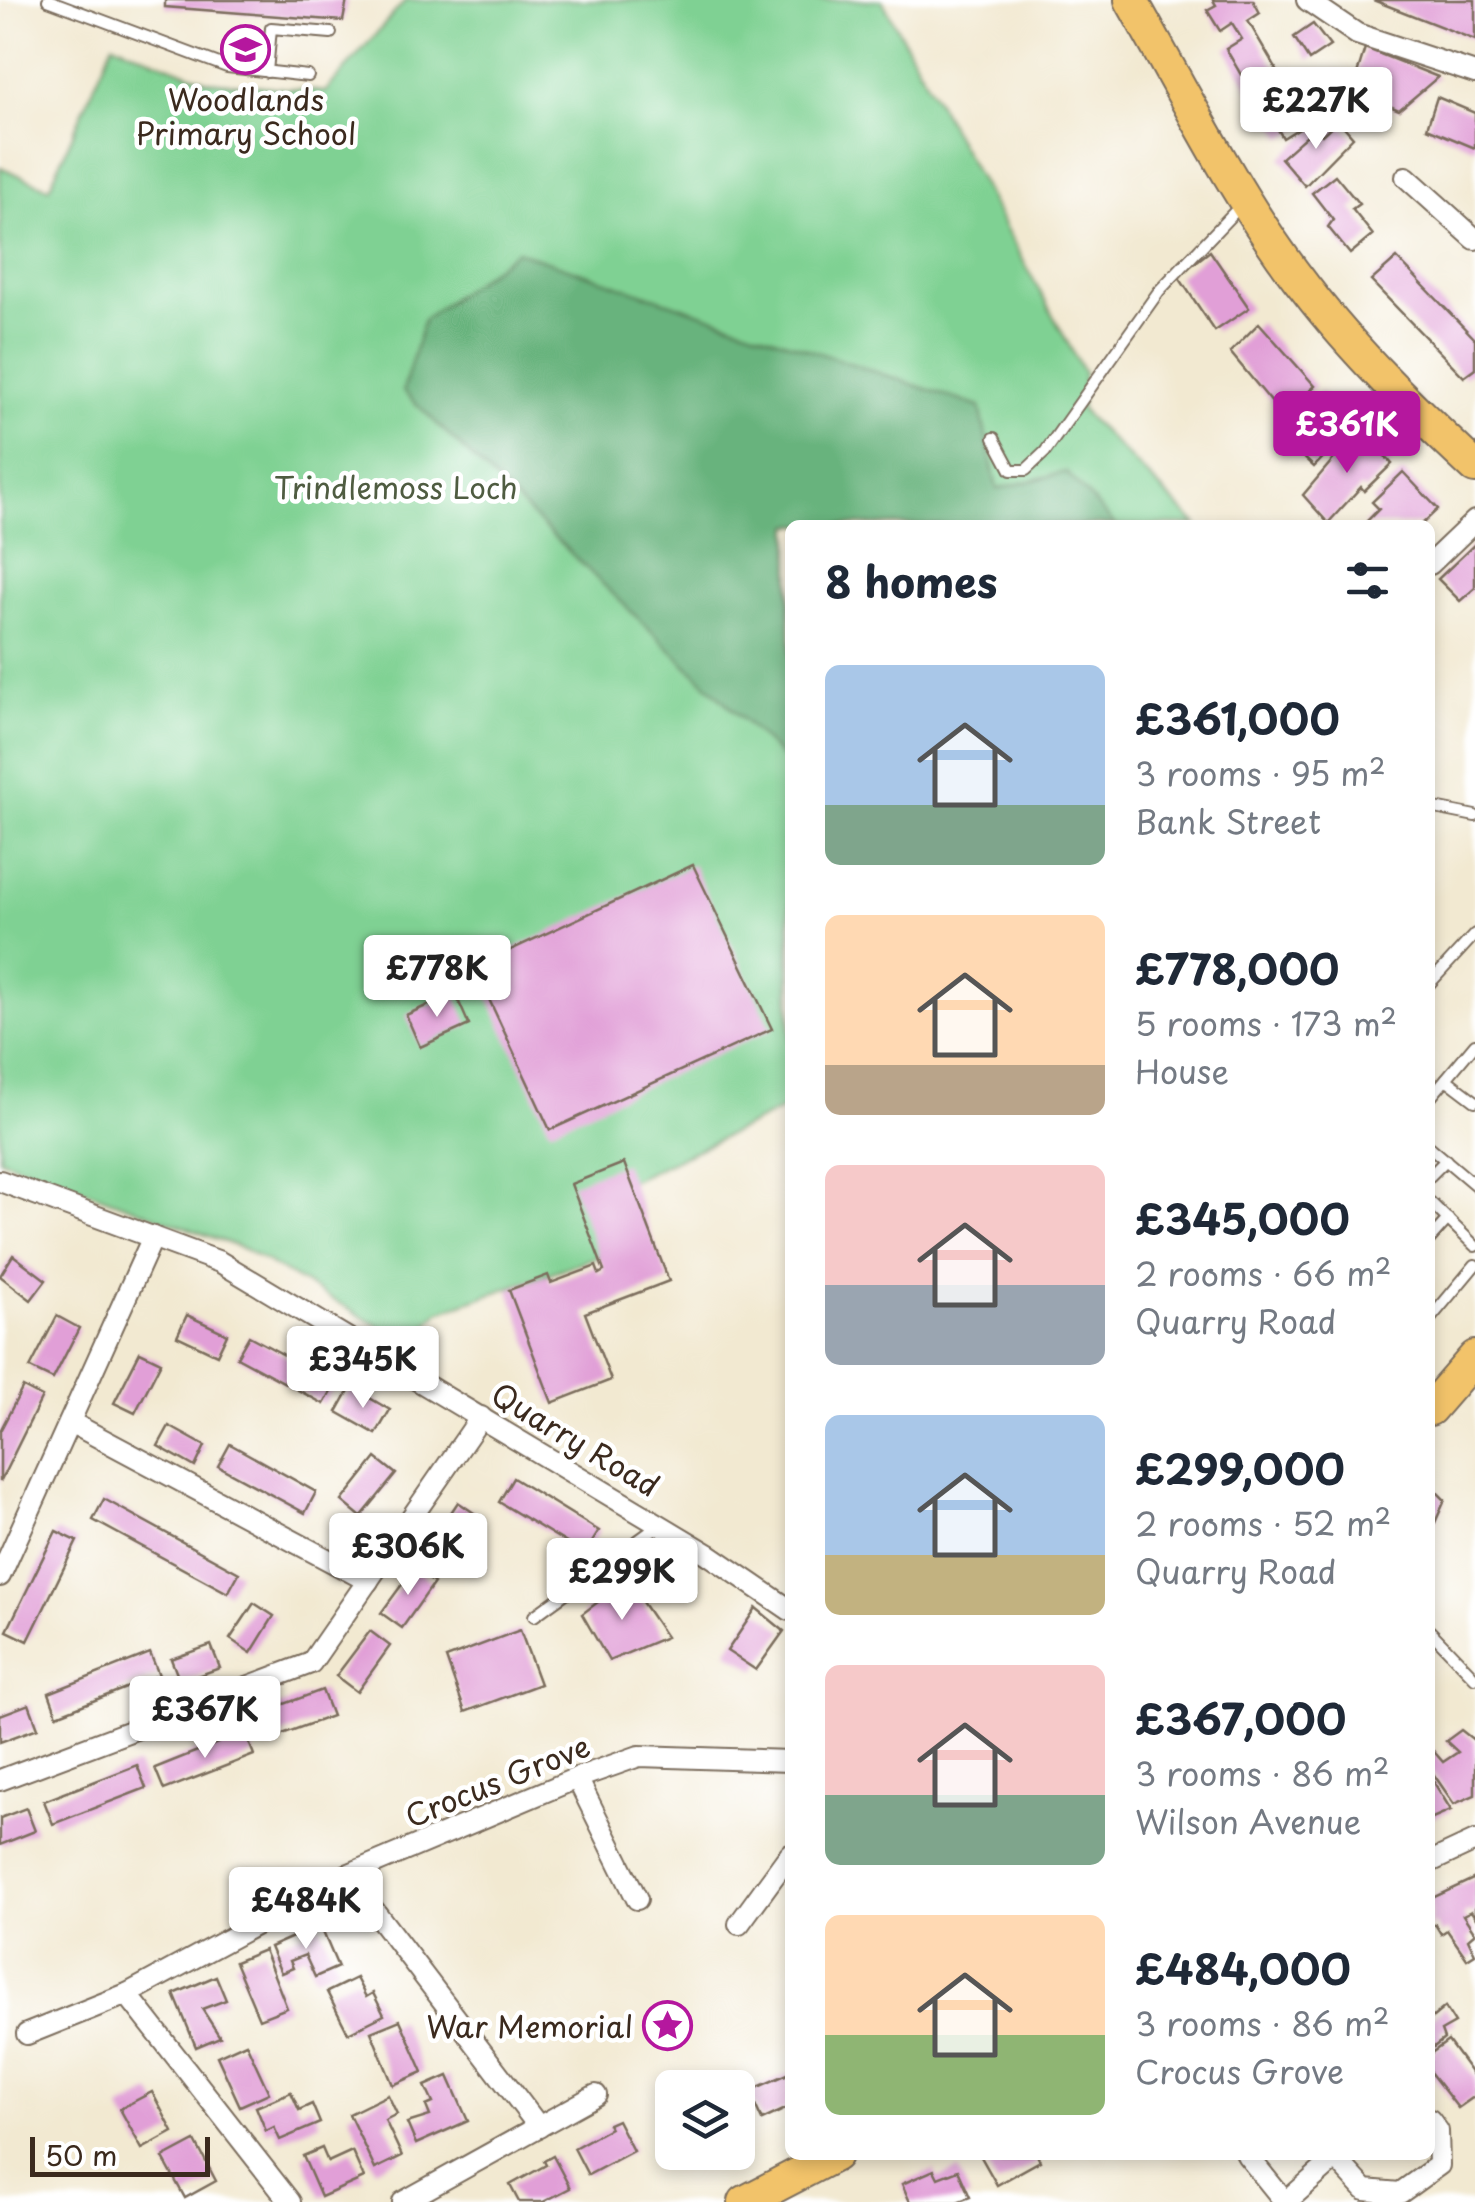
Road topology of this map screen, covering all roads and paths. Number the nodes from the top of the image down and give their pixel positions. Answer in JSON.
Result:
{"nodes":[{"id":1,"x":48,"y":0,"type":"edge"},
{"id":2,"x":1131,"y":0,"type":"edge"},
{"id":3,"x":1307,"y":0,"type":"edge"},
{"id":4,"x":331,"y":33,"type":"dead end"},
{"id":5,"x":267,"y":72,"type":"junction"},
{"id":6,"x":1475,"y":73,"type":"edge"},
{"id":7,"x":308,"y":76,"type":"dead end"},
{"id":8,"x":1406,"y":177,"type":"dead end"},
{"id":9,"x":1247,"y":199,"type":"junction"},
{"id":10,"x":1475,"y":239,"type":"edge"},
{"id":11,"x":994,"y":438,"type":"dead end"},
{"id":12,"x":1475,"y":467,"type":"edge"},
{"id":13,"x":1475,"y":521,"type":"edge"},
{"id":14,"x":1435,"y":559,"type":"edge"},
{"id":15,"x":1435,"y":808,"type":"edge"},
{"id":16,"x":1475,"y":816,"type":"edge"},
{"id":17,"x":1475,"y":934,"type":"edge"},
{"id":18,"x":1435,"y":978,"type":"edge"},
{"id":19,"x":1475,"y":1044,"type":"edge"},
{"id":20,"x":1446,"y":1079,"type":"junction"},
{"id":21,"x":1435,"y":1092,"type":"edge"},
{"id":22,"x":1475,"y":1101,"type":"edge"},
{"id":23,"x":1435,"y":1151,"type":"edge"},
{"id":24,"x":1446,"y":1160,"type":"junction"},
{"id":25,"x":1435,"y":1171,"type":"edge"},
{"id":26,"x":0,"y":1181,"type":"edge"},
{"id":27,"x":1475,"y":1186,"type":"edge"},
{"id":28,"x":1435,"y":1207,"type":"edge"},
{"id":29,"x":1448,"y":1219,"type":"junction"},
{"id":30,"x":1435,"y":1234,"type":"edge"},
{"id":31,"x":153,"y":1237,"type":"junction"},
{"id":32,"x":1475,"y":1246,"type":"edge"},
{"id":33,"x":1475,"y":1265,"type":"edge"},
{"id":34,"x":1435,"y":1313,"type":"edge"},
{"id":35,"x":1475,"y":1358,"type":"edge"},
{"id":36,"x":1435,"y":1404,"type":"edge"},
{"id":37,"x":481,"y":1417,"type":"junction"},
{"id":38,"x":70,"y":1422,"type":"junction"},
{"id":39,"x":660,"y":1525,"type":"junction"},
{"id":40,"x":0,"y":1576,"type":"edge"},
{"id":41,"x":368,"y":1581,"type":"junction"},
{"id":42,"x":785,"y":1607,"type":"edge"},
{"id":43,"x":534,"y":1616,"type":"dead end"},
{"id":44,"x":1435,"y":1636,"type":"edge"},
{"id":45,"x":1475,"y":1678,"type":"edge"},
{"id":46,"x":785,"y":1761,"type":"edge"},
{"id":47,"x":577,"y":1778,"type":"junction"},
{"id":48,"x":0,"y":1780,"type":"edge"},
{"id":49,"x":1475,"y":1841,"type":"edge"},
{"id":50,"x":1435,"y":1860,"type":"edge"},
{"id":51,"x":785,"y":1861,"type":"edge"},
{"id":52,"x":347,"y":1875,"type":"junction"},
{"id":53,"x":637,"y":1899,"type":"dead end"},
{"id":54,"x":739,"y":1924,"type":"dead end"},
{"id":55,"x":127,"y":1994,"type":"junction"},
{"id":56,"x":28,"y":2034,"type":"dead end"},
{"id":57,"x":596,"y":2095,"type":"dead end"},
{"id":58,"x":539,"y":2127,"type":"junction"},
{"id":59,"x":1435,"y":2128,"type":"edge"},
{"id":60,"x":826,"y":2160,"type":"edge"},
{"id":61,"x":1252,"y":2160,"type":"edge"},
{"id":62,"x":1331,"y":2160,"type":"edge"},
{"id":63,"x":1337,"y":2160,"type":"edge"},
{"id":64,"x":290,"y":2202,"type":"edge"},
{"id":65,"x":403,"y":2202,"type":"edge"},
{"id":66,"x":745,"y":2202,"type":"edge"},
{"id":67,"x":1286,"y":2202,"type":"edge"}],
"edges":[{"from":1,"to":5,"type":"lane"},
{"from":2,"to":9,"type":"main road"},
{"from":3,"to":6,"type":"street"},
{"from":4,"to":5,"type":"lane"},
{"from":5,"to":7,"type":"lane"},
{"from":8,"to":10,"type":"street"},
{"from":9,"to":11,"type":"lane"},
{"from":9,"to":12,"type":"main road"},
{"from":13,"to":14,"type":"street"},
{"from":15,"to":16,"type":"lane"},
{"from":17,"to":18,"type":"lane"},
{"from":19,"to":20,"type":"lane"},
{"from":20,"to":21,"type":"lane"},
{"from":20,"to":22,"type":"lane"},
{"from":23,"to":24,"type":"lane"},
{"from":24,"to":25,"type":"lane"},
{"from":24,"to":27,"type":"lane"},
{"from":26,"to":31,"type":"street","name":"Quarry Road"},
{"from":28,"to":29,"type":"lane"},
{"from":29,"to":30,"type":"lane"},
{"from":29,"to":32,"type":"lane"},
{"from":31,"to":37,"type":"street","name":"Quarry Road"},
{"from":31,"to":38,"type":"street"},
{"from":33,"to":34,"type":"lane"},
{"from":35,"to":36,"type":"main road"},
{"from":37,"to":39,"type":"street","name":"Quarry Road"},
{"from":37,"to":41,"type":"street"},
{"from":38,"to":40,"type":"street"},
{"from":38,"to":41,"type":"street"},
{"from":39,"to":42,"type":"street","name":"Quarry Road"},
{"from":39,"to":43,"type":"lane"},
{"from":41,"to":48,"type":"street"},
{"from":44,"to":45,"type":"lane"},
{"from":46,"to":47,"type":"street","name":"Crocus Grove"},
{"from":47,"to":52,"type":"street","name":"Crocus Grove"},
{"from":47,"to":53,"type":"street"},
{"from":49,"to":50,"type":"street"},
{"from":51,"to":54,"type":"street"},
{"from":52,"to":55,"type":"street","name":"Crocus Grove"},
{"from":52,"to":58,"type":"street"},
{"from":55,"to":56,"type":"street","name":"Crocus Grove"},
{"from":55,"to":64,"type":"street"},
{"from":57,"to":58,"type":"street"},
{"from":58,"to":65,"type":"street"},
{"from":59,"to":63,"type":"street"},
{"from":60,"to":66,"type":"main road"},
{"from":61,"to":67,"type":"street"},
{"from":62,"to":67,"type":"street"}]}
